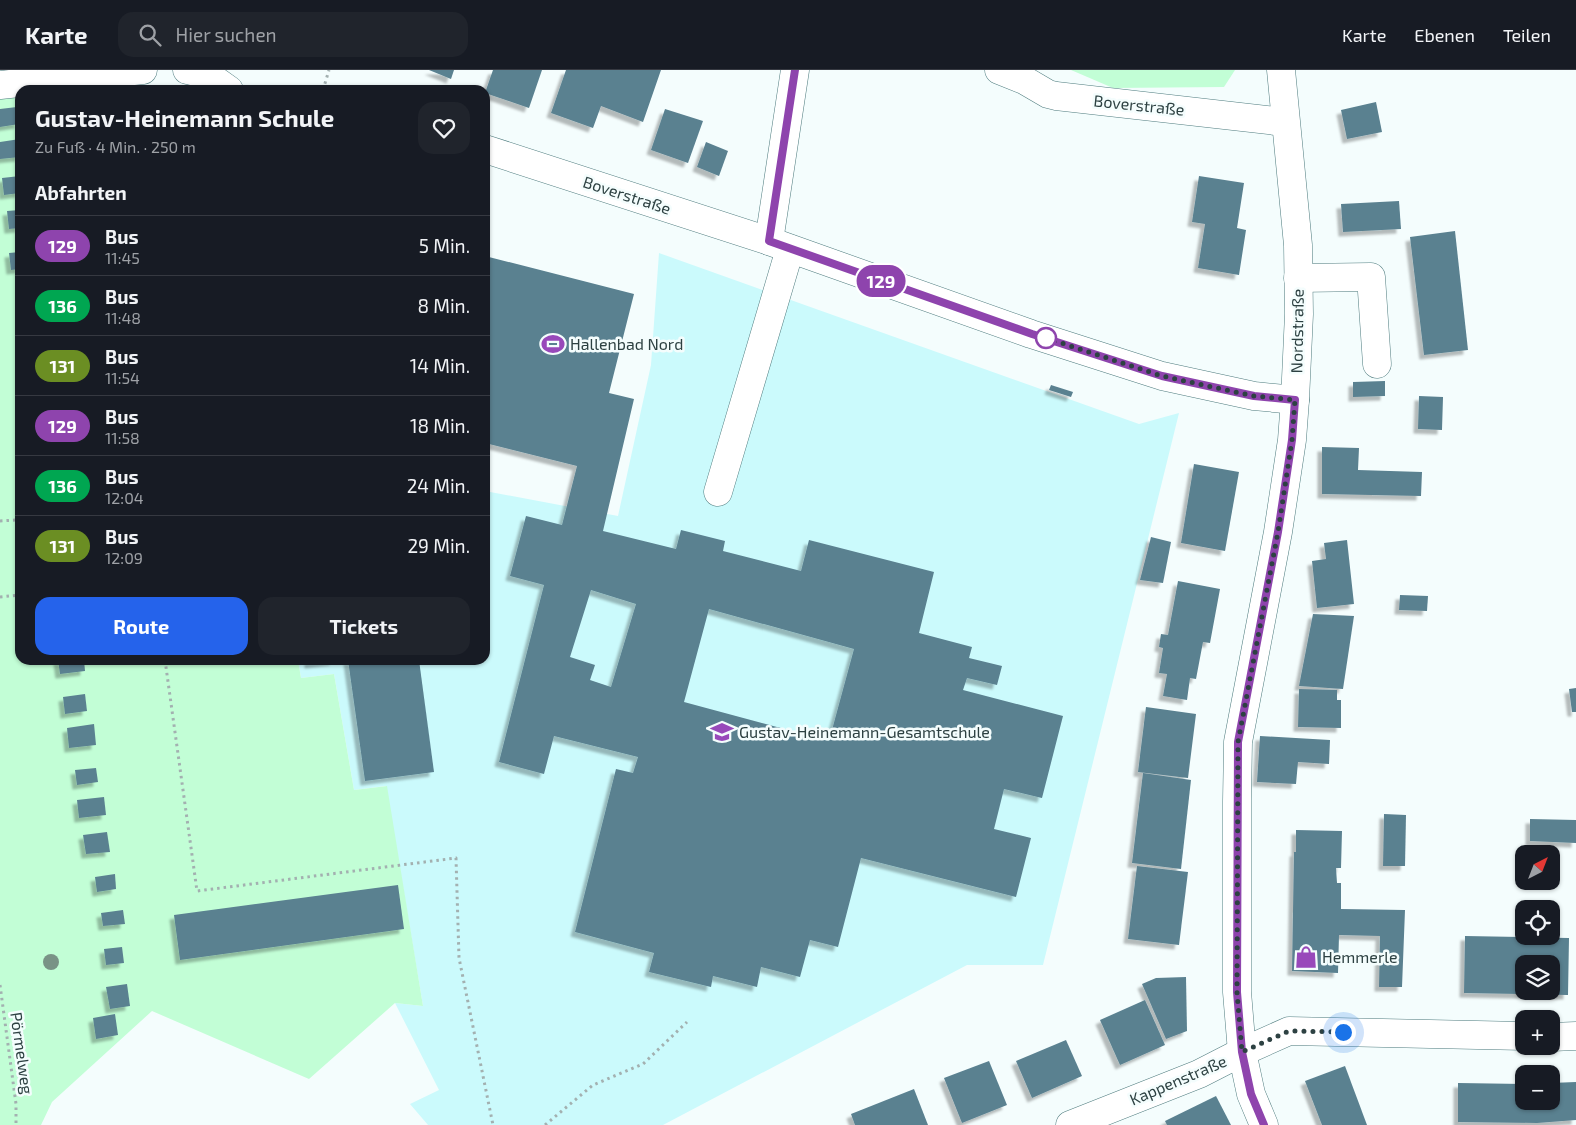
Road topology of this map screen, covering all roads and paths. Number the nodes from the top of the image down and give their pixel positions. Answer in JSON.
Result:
{"nodes":[{"id":1,"x":143,"y":70,"type":"edge"},
{"id":2,"x":187,"y":70,"type":"edge"},
{"id":3,"x":329,"y":70,"type":"edge"},
{"id":4,"x":795,"y":70,"type":"edge"},
{"id":5,"x":999,"y":70,"type":"edge"},
{"id":6,"x":1281,"y":70,"type":"edge"},
{"id":7,"x":0,"y":85,"type":"edge"},
{"id":8,"x":222,"y":85,"type":"edge"},
{"id":9,"x":324,"y":85,"type":"edge"},
{"id":10,"x":1285,"y":122,"type":"junction"},
{"id":11,"x":490,"y":151,"type":"edge"},
{"id":12,"x":779,"y":245,"type":"junction"},
{"id":13,"x":1298,"y":278,"type":"junction"},
{"id":14,"x":1377,"y":364,"type":"dead end"},
{"id":15,"x":1295,"y":400,"type":"junction"},
{"id":16,"x":718,"y":492,"type":"dead end"},
{"id":17,"x":15,"y":520,"type":"edge"},
{"id":18,"x":0,"y":521,"type":"edge"},
{"id":19,"x":15,"y":596,"type":"edge"},
{"id":20,"x":0,"y":597,"type":"edge"},
{"id":21,"x":166,"y":665,"type":"edge"},
{"id":22,"x":0,"y":985,"type":"edge"},
{"id":23,"x":687,"y":1022,"type":"dead end"},
{"id":24,"x":1515,"y":1036,"type":"edge"},
{"id":25,"x":1576,"y":1036,"type":"edge"},
{"id":26,"x":1560,"y":1037,"type":"edge"},
{"id":27,"x":1242,"y":1052,"type":"junction"},
{"id":28,"x":16,"y":1125,"type":"edge"},
{"id":29,"x":493,"y":1125,"type":"edge"},
{"id":30,"x":545,"y":1125,"type":"edge"},
{"id":31,"x":1070,"y":1125,"type":"edge"},
{"id":32,"x":1264,"y":1125,"type":"edge"}],
"edges":[{"from":1,"to":7,"type":"street"},
{"from":2,"to":8,"type":"street"},
{"from":3,"to":9,"type":"path"},
{"from":4,"to":12,"type":"street"},
{"from":5,"to":10,"type":"street","name":"Boverstraße"},
{"from":6,"to":10,"type":"street","name":"Nordstraße"},
{"from":10,"to":13,"type":"street","name":"Nordstraße"},
{"from":11,"to":12,"type":"street","name":"Boverstraße"},
{"from":12,"to":15,"type":"street","name":"Boverstraße"},
{"from":12,"to":16,"type":"street"},
{"from":13,"to":14,"type":"street"},
{"from":13,"to":15,"type":"street","name":"Nordstraße"},
{"from":15,"to":27,"type":"street","name":"Nordstraße"},
{"from":17,"to":18,"type":"path"},
{"from":19,"to":20,"type":"path"},
{"from":21,"to":29,"type":"path"},
{"from":22,"to":28,"type":"path","name":"Pörmelweg"},
{"from":23,"to":30,"type":"path"},
{"from":24,"to":27,"type":"street","name":"Kappenstraße"},
{"from":25,"to":26,"type":"street"},
{"from":27,"to":31,"type":"street","name":"Kappenstraße"},
{"from":27,"to":32,"type":"street","name":"Nordstraße"}]}
